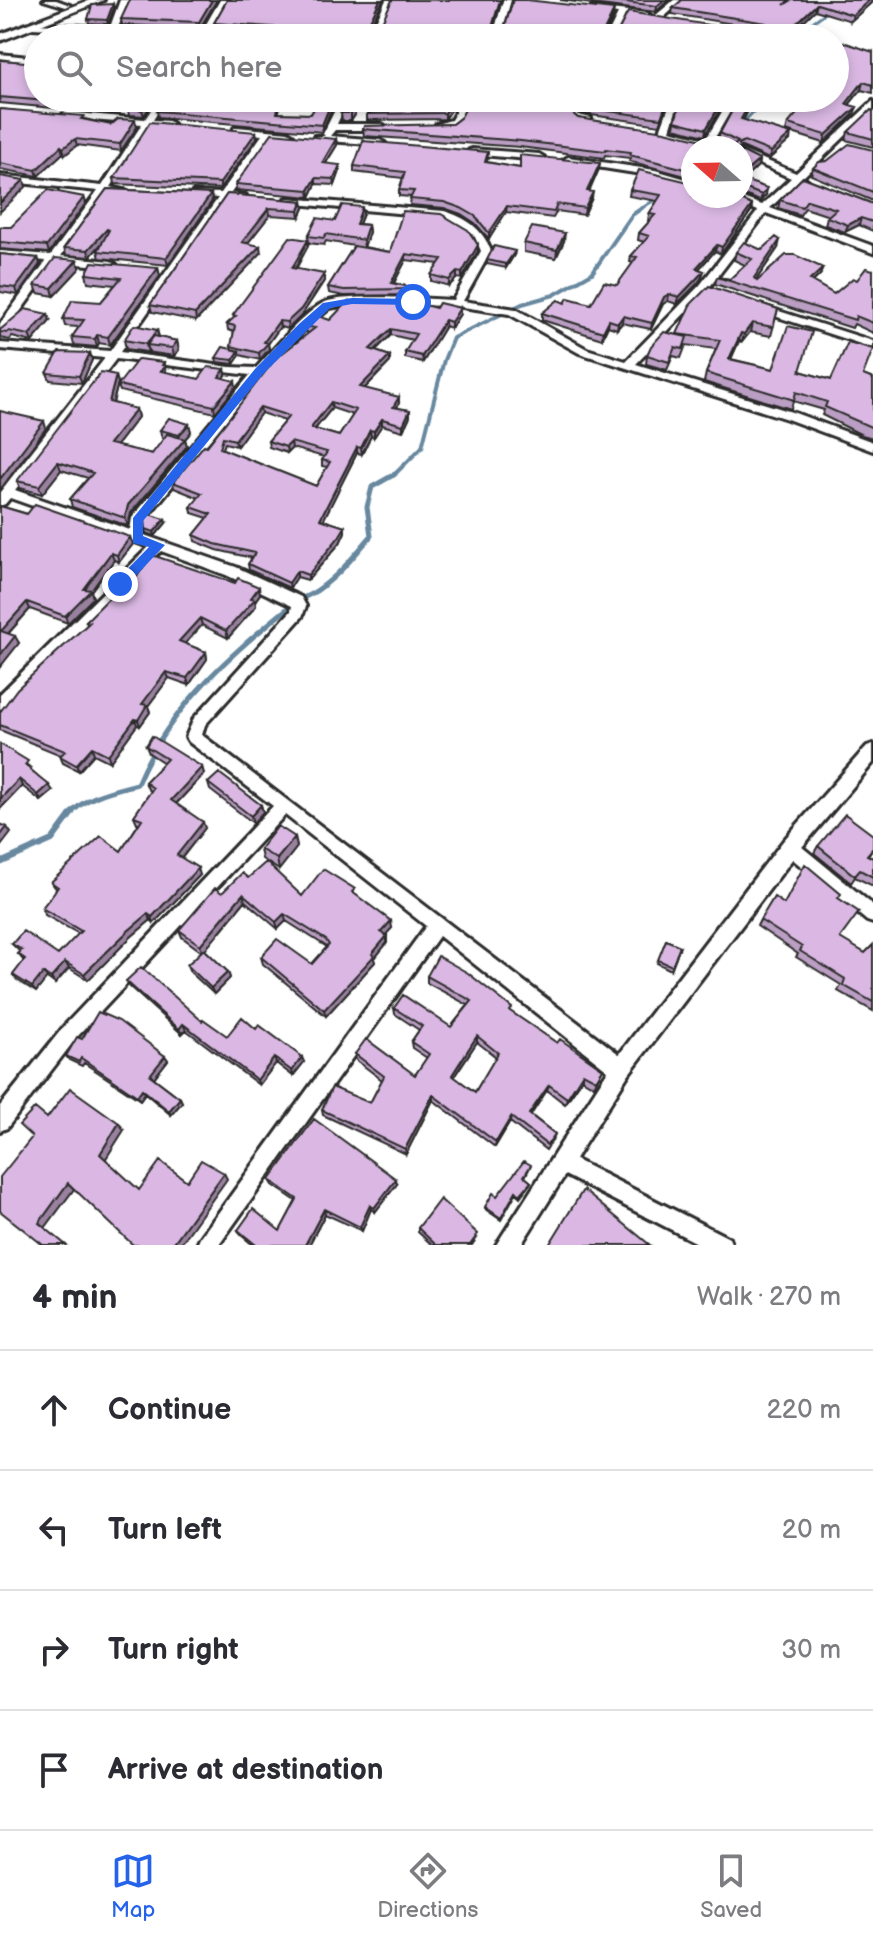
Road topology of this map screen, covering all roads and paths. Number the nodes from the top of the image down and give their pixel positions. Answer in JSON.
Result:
{"nodes":[{"id":1,"x":47,"y":0,"type":"edge"},
{"id":2,"x":80,"y":0,"type":"edge"},
{"id":3,"x":99,"y":0,"type":"edge"},
{"id":4,"x":124,"y":0,"type":"edge"},
{"id":5,"x":224,"y":0,"type":"edge"},
{"id":6,"x":390,"y":0,"type":"edge"},
{"id":7,"x":507,"y":0,"type":"edge"},
{"id":8,"x":679,"y":0,"type":"edge"},
{"id":9,"x":66,"y":5,"type":"junction"},
{"id":10,"x":582,"y":7,"type":"edge"},
{"id":11,"x":623,"y":12,"type":"junction"},
{"id":12,"x":659,"y":17,"type":"junction"},
{"id":13,"x":673,"y":20,"type":"edge"},
{"id":14,"x":37,"y":24,"type":"edge"},
{"id":15,"x":117,"y":24,"type":"edge"},
{"id":16,"x":210,"y":24,"type":"edge"},
{"id":17,"x":379,"y":24,"type":"edge"},
{"id":18,"x":500,"y":24,"type":"edge"},
{"id":19,"x":617,"y":24,"type":"edge"},
{"id":20,"x":24,"y":29,"type":"edge"},
{"id":21,"x":0,"y":31,"type":"edge"},
{"id":22,"x":0,"y":38,"type":"edge"},
{"id":23,"x":0,"y":56,"type":"edge"},
{"id":24,"x":24,"y":59,"type":"edge"},
{"id":25,"x":871,"y":108,"type":"edge"},
{"id":26,"x":154,"y":112,"type":"edge"},
{"id":27,"x":338,"y":112,"type":"edge"},
{"id":28,"x":459,"y":112,"type":"edge"},
{"id":29,"x":575,"y":112,"type":"edge"},
{"id":30,"x":671,"y":112,"type":"edge"},
{"id":31,"x":726,"y":112,"type":"edge"},
{"id":32,"x":59,"y":115,"type":"edge"},
{"id":33,"x":595,"y":121,"type":"edge"},
{"id":34,"x":148,"y":122,"type":"junction"},
{"id":35,"x":178,"y":125,"type":"edge"},
{"id":36,"x":433,"y":126,"type":"edge"},
{"id":37,"x":331,"y":127,"type":"junction"},
{"id":38,"x":389,"y":127,"type":"edge"},
{"id":39,"x":223,"y":129,"type":"edge"},
{"id":40,"x":651,"y":129,"type":"edge"},
{"id":41,"x":665,"y":131,"type":"junction"},
{"id":42,"x":268,"y":133,"type":"junction"},
{"id":43,"x":297,"y":136,"type":"edge"},
{"id":44,"x":687,"y":136,"type":"edge"},
{"id":45,"x":712,"y":136,"type":"edge"},
{"id":46,"x":312,"y":137,"type":"edge"},
{"id":47,"x":326,"y":139,"type":"junction"},
{"id":48,"x":833,"y":142,"type":"junction"},
{"id":49,"x":389,"y":144,"type":"edge"},
{"id":50,"x":847,"y":146,"type":"edge"},
{"id":51,"x":467,"y":151,"type":"edge"},
{"id":52,"x":546,"y":158,"type":"edge"},
{"id":53,"x":753,"y":158,"type":"edge"},
{"id":54,"x":561,"y":159,"type":"edge"},
{"id":55,"x":797,"y":177,"type":"junction"},
{"id":56,"x":0,"y":178,"type":"edge"},
{"id":57,"x":681,"y":180,"type":"edge"},
{"id":58,"x":809,"y":182,"type":"edge"},
{"id":59,"x":104,"y":190,"type":"junction"},
{"id":60,"x":134,"y":191,"type":"edge"},
{"id":61,"x":179,"y":193,"type":"edge"},
{"id":62,"x":223,"y":195,"type":"junction"},
{"id":63,"x":255,"y":198,"type":"edge"},
{"id":64,"x":271,"y":199,"type":"edge"},
{"id":65,"x":753,"y":204,"type":"edge"},
{"id":66,"x":765,"y":208,"type":"junction"},
{"id":67,"x":873,"y":250,"type":"edge"},
{"id":68,"x":0,"y":254,"type":"edge"},
{"id":69,"x":55,"y":258,"type":"junction"},
{"id":70,"x":128,"y":266,"type":"edge"},
{"id":71,"x":157,"y":269,"type":"edge"},
{"id":72,"x":171,"y":271,"type":"junction"},
{"id":73,"x":704,"y":287,"type":"junction"},
{"id":74,"x":716,"y":291,"type":"edge"},
{"id":75,"x":456,"y":303,"type":"junction"},
{"id":76,"x":752,"y":306,"type":"edge"},
{"id":77,"x":0,"y":332,"type":"edge"},
{"id":78,"x":873,"y":345,"type":"edge"},
{"id":79,"x":0,"y":346,"type":"edge"},
{"id":80,"x":113,"y":355,"type":"junction"},
{"id":81,"x":627,"y":366,"type":"junction"},
{"id":82,"x":259,"y":372,"type":"junction"},
{"id":83,"x":873,"y":447,"type":"edge"},
{"id":84,"x":4,"y":496,"type":"edge"},
{"id":85,"x":137,"y":539,"type":"junction"},
{"id":86,"x":159,"y":545,"type":"junction"},
{"id":87,"x":0,"y":703,"type":"edge"},
{"id":88,"x":872,"y":755,"type":"edge"},
{"id":89,"x":284,"y":805,"type":"junction"},
{"id":90,"x":790,"y":847,"type":"junction"},
{"id":91,"x":873,"y":915,"type":"edge"},
{"id":92,"x":437,"y":924,"type":"junction"},
{"id":93,"x":621,"y":1068,"type":"junction"},
{"id":94,"x":0,"y":1121,"type":"edge"},
{"id":95,"x":562,"y":1163,"type":"junction"},
{"id":96,"x":207,"y":1245,"type":"edge"},
{"id":97,"x":508,"y":1245,"type":"edge"},
{"id":98,"x":722,"y":1245,"type":"edge"}],
"edges":[{"from":1,"to":9,"type":"street"},
{"from":2,"to":9,"type":"main road"},
{"from":3,"to":14,"type":"main road"},
{"from":4,"to":15,"type":"street"},
{"from":5,"to":16,"type":"street"},
{"from":6,"to":17,"type":"street"},
{"from":7,"to":18,"type":"street"},
{"from":8,"to":12,"type":"street"},
{"from":9,"to":21,"type":"main road"},
{"from":10,"to":11,"type":"street"},
{"from":11,"to":12,"type":"street"},
{"from":11,"to":19,"type":"street"},
{"from":12,"to":13,"type":"street"},
{"from":20,"to":22,"type":"main road"},
{"from":23,"to":24,"type":"street"},
{"from":25,"to":48,"type":"street"},
{"from":26,"to":34,"type":"street"},
{"from":27,"to":37,"type":"street"},
{"from":28,"to":36,"type":"street"},
{"from":29,"to":33,"type":"street"},
{"from":30,"to":41,"type":"street"},
{"from":31,"to":45,"type":"street"},
{"from":32,"to":34,"type":"street"},
{"from":34,"to":35,"type":"street"},
{"from":34,"to":59,"type":"street"},
{"from":37,"to":38,"type":"street"},
{"from":37,"to":47,"type":"street"},
{"from":39,"to":42,"type":"street"},
{"from":40,"to":41,"type":"street"},
{"from":41,"to":44,"type":"street"},
{"from":42,"to":43,"type":"street"},
{"from":42,"to":62,"type":"street"},
{"from":46,"to":47,"type":"street"},
{"from":47,"to":49,"type":"street"},
{"from":48,"to":50,"type":"street"},
{"from":48,"to":55,"type":"street"},
{"from":51,"to":52,"type":"street"},
{"from":53,"to":55,"type":"street"},
{"from":54,"to":57,"type":"street"},
{"from":55,"to":58,"type":"street"},
{"from":55,"to":66,"type":"street"},
{"from":56,"to":59,"type":"street"},
{"from":59,"to":60,"type":"street"},
{"from":59,"to":69,"type":"street"},
{"from":61,"to":62,"type":"street"},
{"from":62,"to":63,"type":"street"},
{"from":62,"to":72,"type":"street"},
{"from":64,"to":75,"type":"street"},
{"from":65,"to":66,"type":"street"},
{"from":66,"to":67,"type":"street"},
{"from":66,"to":73,"type":"street"},
{"from":68,"to":69,"type":"street"},
{"from":69,"to":70,"type":"street"},
{"from":69,"to":77,"type":"street"},
{"from":71,"to":72,"type":"street"},
{"from":72,"to":80,"type":"street"},
{"from":73,"to":74,"type":"street"},
{"from":73,"to":81,"type":"street"},
{"from":75,"to":81,"type":"street"},
{"from":75,"to":82,"type":"street"},
{"from":76,"to":78,"type":"street"},
{"from":79,"to":80,"type":"street"},
{"from":80,"to":82,"type":"street"},
{"from":80,"to":84,"type":"street"},
{"from":81,"to":83,"type":"street"},
{"from":82,"to":85,"type":"street"},
{"from":84,"to":85,"type":"street"},
{"from":85,"to":86,"type":"street"},
{"from":86,"to":87,"type":"street"},
{"from":86,"to":89,"type":"street"},
{"from":88,"to":90,"type":"street"},
{"from":89,"to":92,"type":"street"},
{"from":89,"to":94,"type":"street"},
{"from":90,"to":91,"type":"street"},
{"from":90,"to":93,"type":"street"},
{"from":92,"to":93,"type":"street"},
{"from":92,"to":96,"type":"street"},
{"from":93,"to":95,"type":"street"},
{"from":95,"to":97,"type":"street"},
{"from":95,"to":98,"type":"street"}]}
